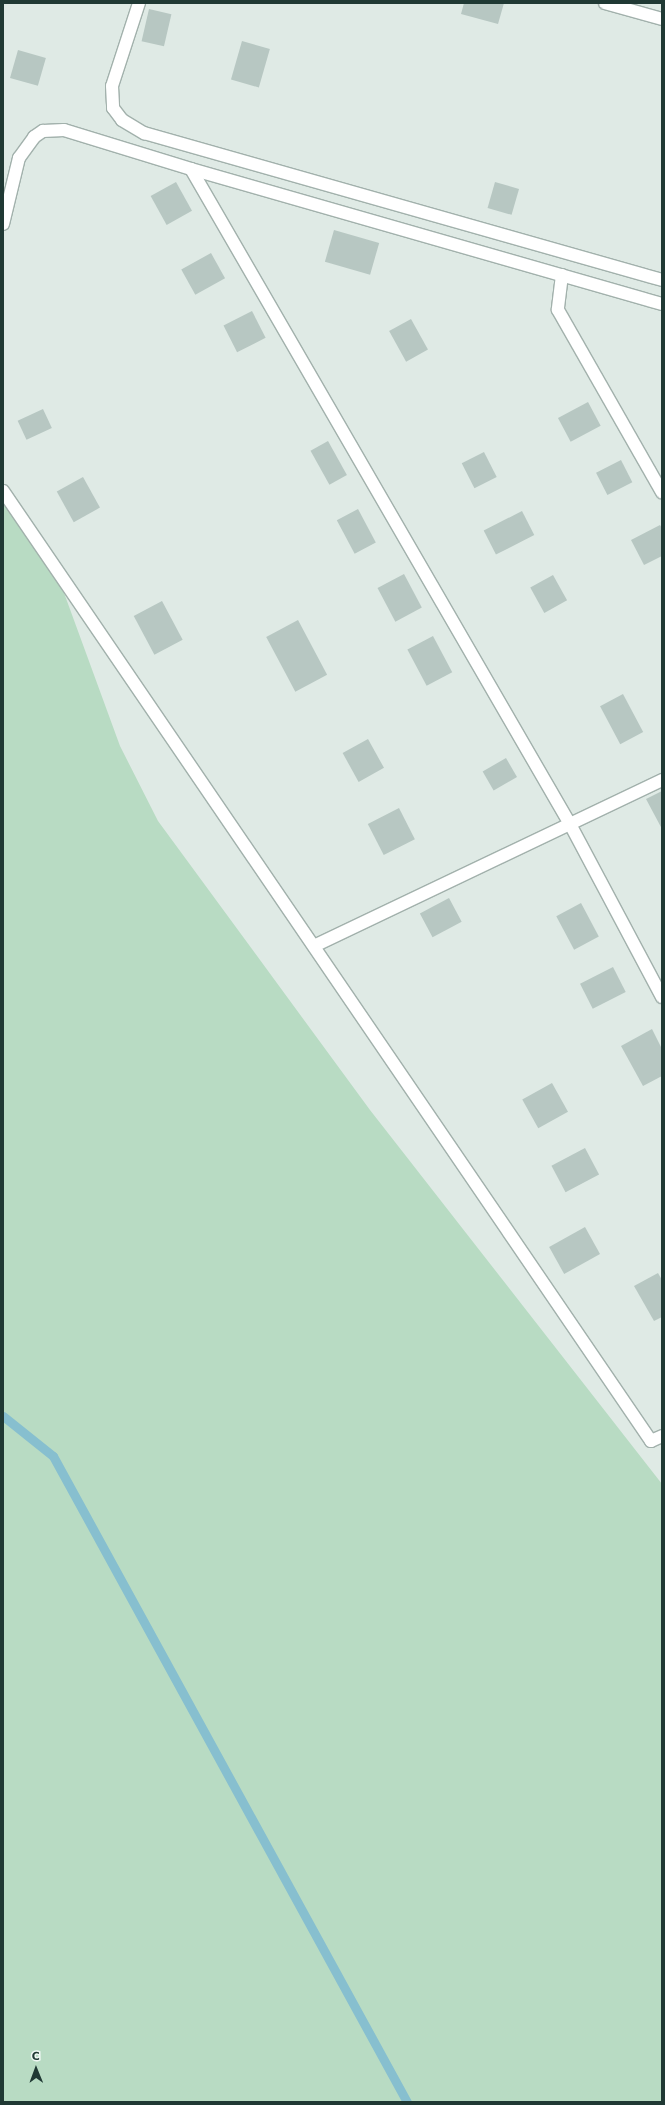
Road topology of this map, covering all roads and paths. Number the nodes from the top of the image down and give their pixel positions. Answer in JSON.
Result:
{"nodes":[{"id":1,"x":139,"y":3,"type":"edge"},
{"id":2,"x":605,"y":3,"type":"edge"},
{"id":3,"x":662,"y":19,"type":"edge"},
{"id":4,"x":191,"y":169,"type":"junction"},
{"id":5,"x":3,"y":224,"type":"edge"},
{"id":6,"x":562,"y":276,"type":"junction"},
{"id":7,"x":662,"y":280,"type":"edge"},
{"id":8,"x":662,"y":304,"type":"edge"},
{"id":9,"x":3,"y":491,"type":"edge"},
{"id":10,"x":662,"y":492,"type":"edge"},
{"id":11,"x":662,"y":780,"type":"edge"},
{"id":12,"x":570,"y":824,"type":"junction"},
{"id":13,"x":314,"y":946,"type":"junction"},
{"id":14,"x":662,"y":996,"type":"edge"},
{"id":15,"x":662,"y":1436,"type":"edge"}],
"edges":[{"from":1,"to":7,"type":"lane"},
{"from":2,"to":3,"type":"lane"},
{"from":4,"to":5,"type":"lane"},
{"from":4,"to":6,"type":"lane"},
{"from":4,"to":12,"type":"lane"},
{"from":6,"to":8,"type":"lane"},
{"from":6,"to":10,"type":"lane"},
{"from":9,"to":13,"type":"lane"},
{"from":11,"to":12,"type":"lane"},
{"from":12,"to":13,"type":"lane"},
{"from":12,"to":14,"type":"lane"},
{"from":13,"to":15,"type":"lane"}]}
